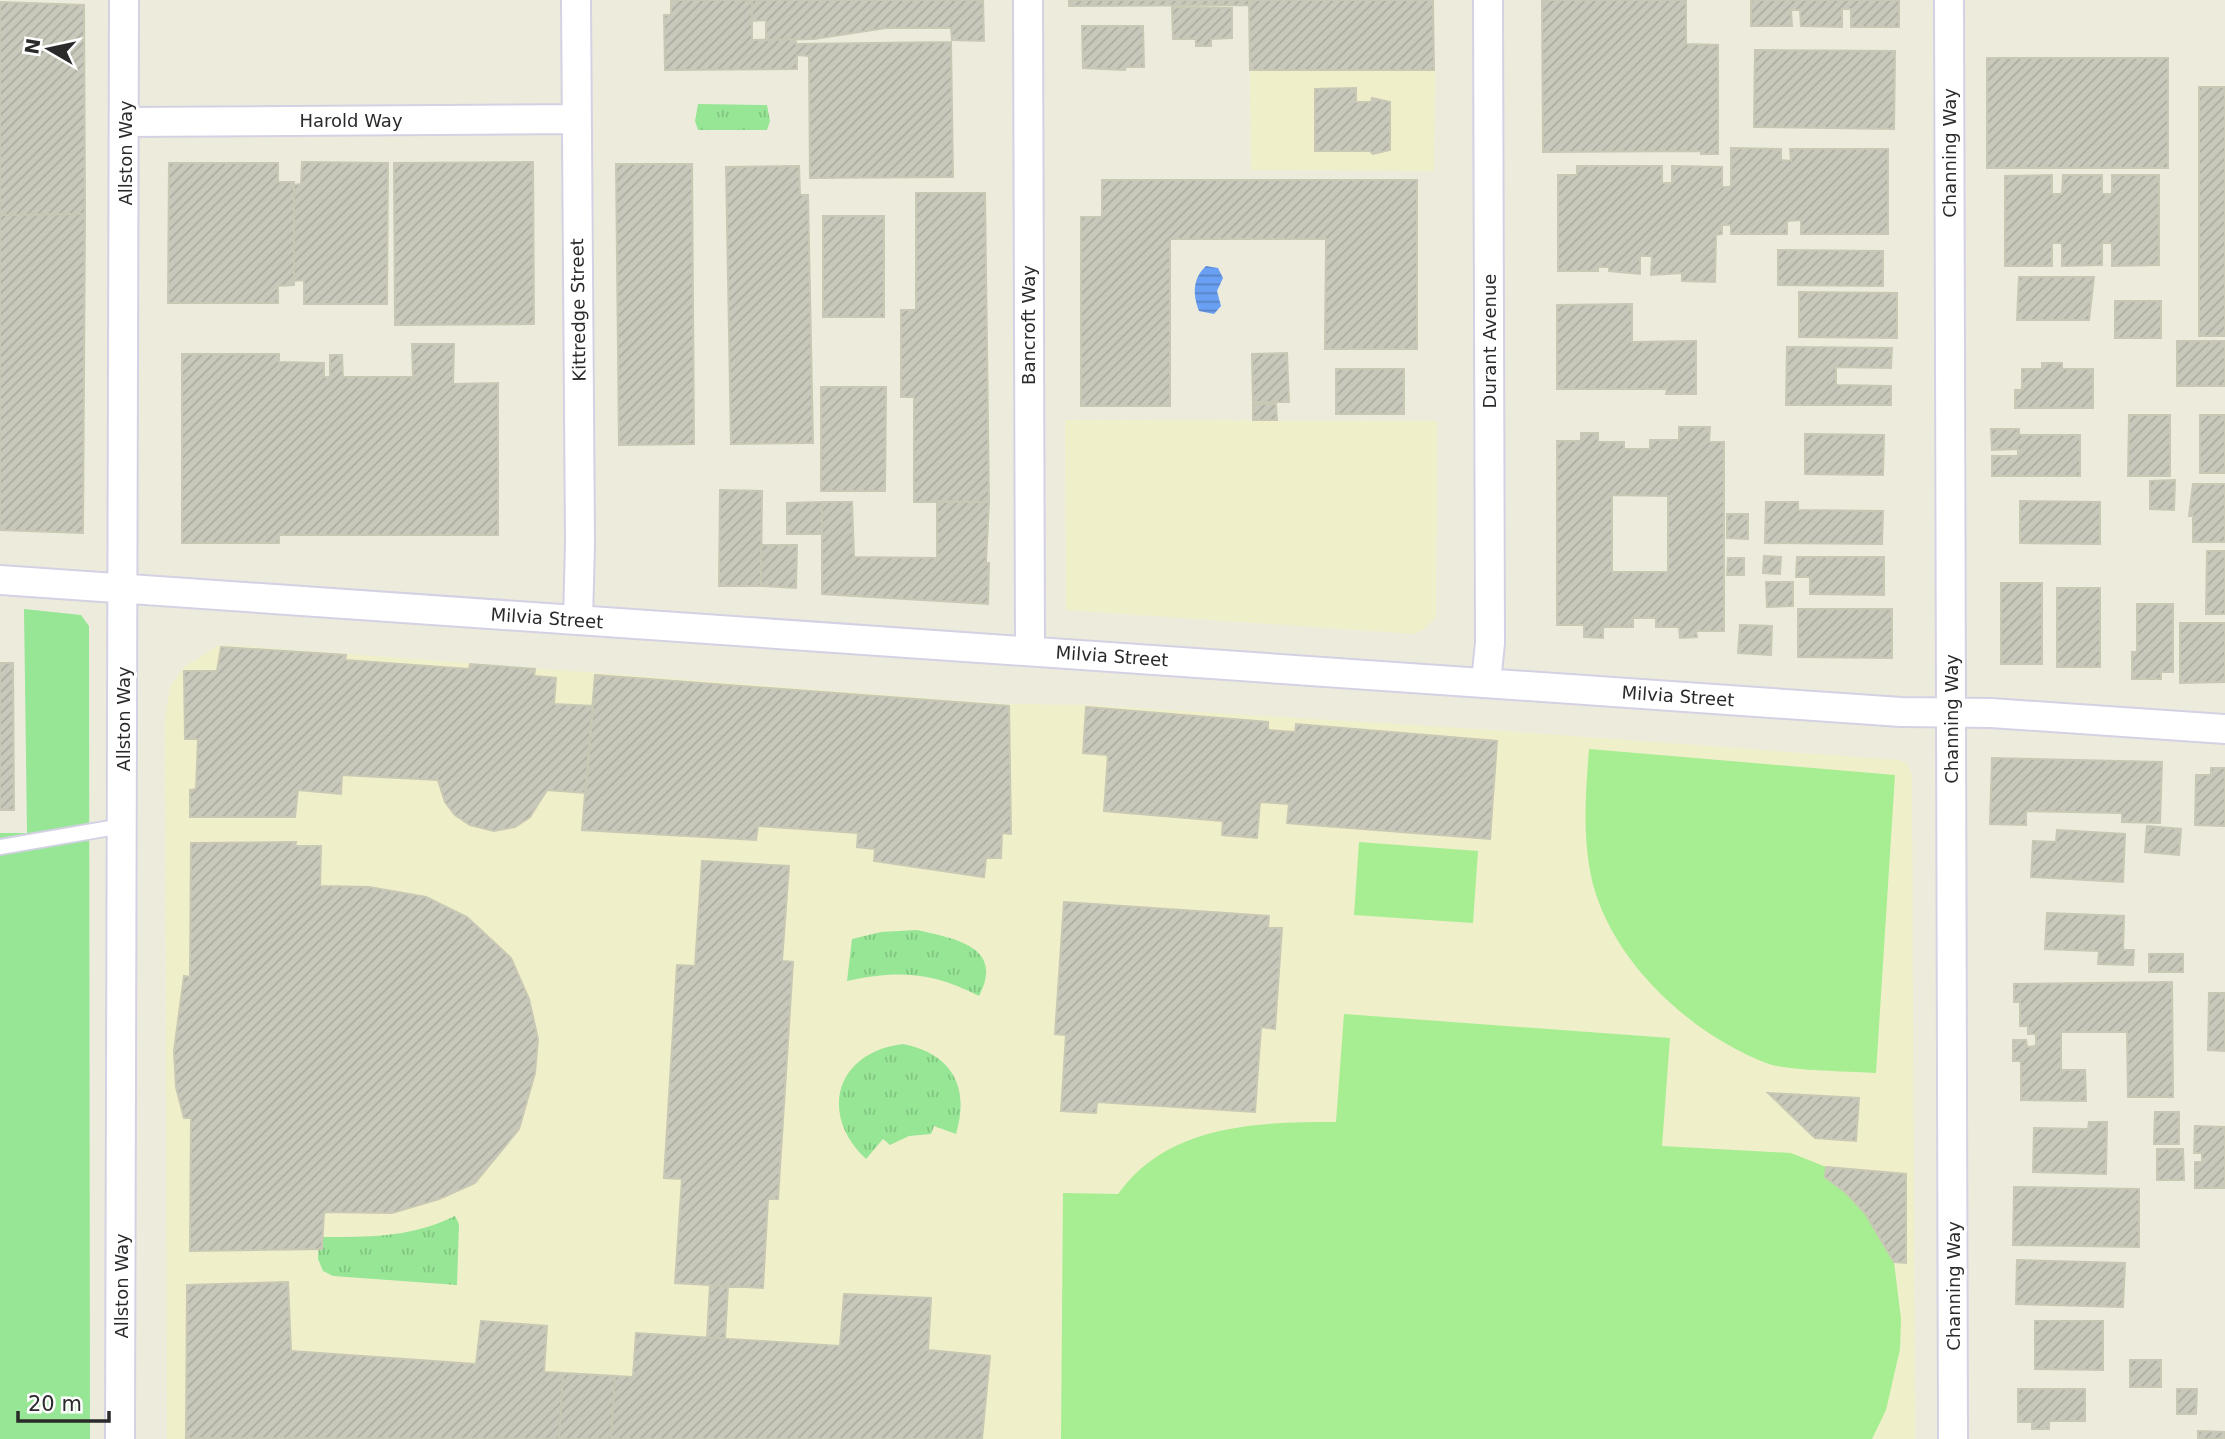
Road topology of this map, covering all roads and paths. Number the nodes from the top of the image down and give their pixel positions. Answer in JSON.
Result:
{"nodes":[{"id":1,"x":124,"y":0,"type":"edge"},
{"id":2,"x":576,"y":0,"type":"edge"},
{"id":3,"x":1028,"y":0,"type":"edge"},
{"id":4,"x":1488,"y":0,"type":"edge"},
{"id":5,"x":1949,"y":0,"type":"edge"},
{"id":6,"x":576,"y":119,"type":"junction"},
{"id":7,"x":125,"y":122,"type":"junction"},
{"id":8,"x":0,"y":580,"type":"edge"},
{"id":9,"x":124,"y":588,"type":"junction"},
{"id":10,"x":578,"y":620,"type":"junction"},
{"id":11,"x":1030,"y":651,"type":"junction"},
{"id":12,"x":1486,"y":682,"type":"junction"},
{"id":13,"x":1951,"y":713,"type":"junction"},
{"id":14,"x":2225,"y":729,"type":"edge"},
{"id":15,"x":122,"y":826,"type":"junction"},
{"id":16,"x":0,"y":847,"type":"edge"},
{"id":17,"x":120,"y":1439,"type":"edge"},
{"id":18,"x":1953,"y":1439,"type":"edge"}],
"edges":[{"from":1,"to":7,"type":"street","name":"Allston Way"},
{"from":2,"to":6,"type":"street","name":"Kittredge Street"},
{"from":3,"to":11,"type":"street","name":"Bancroft Way"},
{"from":4,"to":12,"type":"street","name":"Durant Avenue"},
{"from":5,"to":13,"type":"street","name":"Channing Way"},
{"from":6,"to":7,"type":"street","name":"Harold Way"},
{"from":6,"to":10,"type":"street","name":"Kittredge Street"},
{"from":7,"to":9,"type":"street","name":"Allston Way"},
{"from":8,"to":9,"type":"street","name":"Milvia Street"},
{"from":9,"to":10,"type":"street","name":"Milvia Street"},
{"from":9,"to":15,"type":"street","name":"Allston Way"},
{"from":10,"to":11,"type":"street","name":"Milvia Street"},
{"from":11,"to":12,"type":"street","name":"Milvia Street"},
{"from":12,"to":13,"type":"street","name":"Milvia Street"},
{"from":13,"to":14,"type":"street","name":"Milvia Street"},
{"from":13,"to":18,"type":"street","name":"Channing Way"},
{"from":15,"to":16,"type":"lane"},
{"from":15,"to":17,"type":"street","name":"Allston Way"}]}
